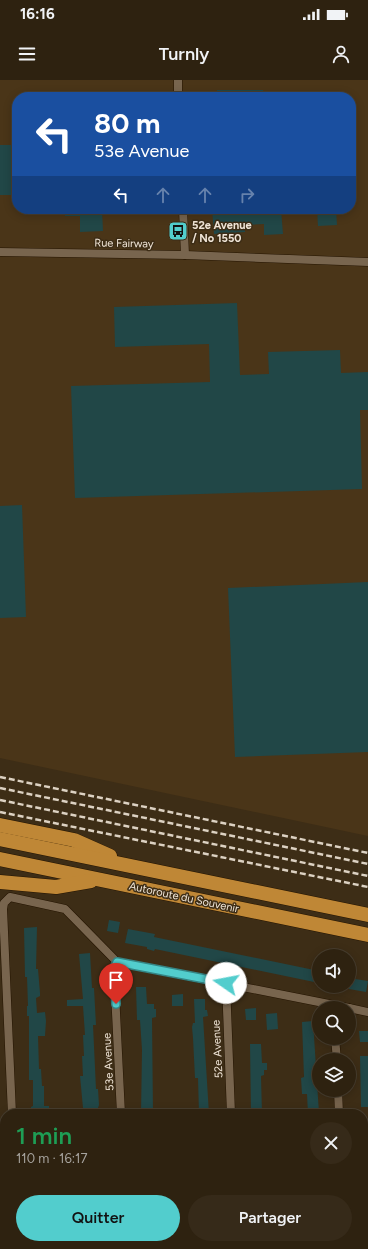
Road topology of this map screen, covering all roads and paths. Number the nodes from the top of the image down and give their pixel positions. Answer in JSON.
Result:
{"nodes":[{"id":1,"x":178,"y":80,"type":"edge"},
{"id":2,"x":178,"y":92,"type":"edge"},
{"id":3,"x":183,"y":214,"type":"edge"},
{"id":4,"x":0,"y":252,"type":"edge"},
{"id":5,"x":184,"y":255,"type":"junction"},
{"id":6,"x":368,"y":262,"type":"edge"},
{"id":7,"x":0,"y":825,"type":"edge"},
{"id":8,"x":0,"y":839,"type":"edge"},
{"id":9,"x":0,"y":859,"type":"edge"},
{"id":10,"x":138,"y":868,"type":"junction"},
{"id":11,"x":98,"y":879,"type":"junction"},
{"id":12,"x":0,"y":882,"type":"edge"},
{"id":13,"x":368,"y":915,"type":"edge"},
{"id":14,"x":368,"y":935,"type":"edge"},
{"id":15,"x":117,"y":962,"type":"junction"},
{"id":16,"x":226,"y":983,"type":"junction"},
{"id":17,"x":312,"y":1002,"type":"edge"},
{"id":18,"x":356,"y":1009,"type":"edge"},
{"id":19,"x":368,"y":1012,"type":"edge"},
{"id":20,"x":338,"y":1097,"type":"edge"},
{"id":21,"x":12,"y":1109,"type":"edge"},
{"id":22,"x":121,"y":1109,"type":"edge"},
{"id":23,"x":231,"y":1109,"type":"edge"},
{"id":24,"x":339,"y":1109,"type":"edge"}],
"edges":[{"from":1,"to":2,"type":"street"},
{"from":3,"to":5,"type":"street"},
{"from":4,"to":5,"type":"street","name":"Rue Fairway"},
{"from":5,"to":6,"type":"street","name":"Rue Fairway"},
{"from":7,"to":10,"type":"highway"},
{"from":8,"to":10,"type":"highway","name":"Autoroute du Souvenir"},
{"from":9,"to":11,"type":"highway","name":"Autoroute du Souvenir"},
{"from":10,"to":13,"type":"highway","name":"Autoroute du Souvenir"},
{"from":11,"to":12,"type":"highway"},
{"from":11,"to":14,"type":"highway","name":"Autoroute du Souvenir"},
{"from":15,"to":16,"type":"street"},
{"from":15,"to":21,"type":"street"},
{"from":15,"to":22,"type":"street","name":"53e Avenue"},
{"from":16,"to":17,"type":"street"},
{"from":16,"to":23,"type":"street","name":"52e Avenue"},
{"from":18,"to":19,"type":"street"},
{"from":20,"to":24,"type":"street"}]}
